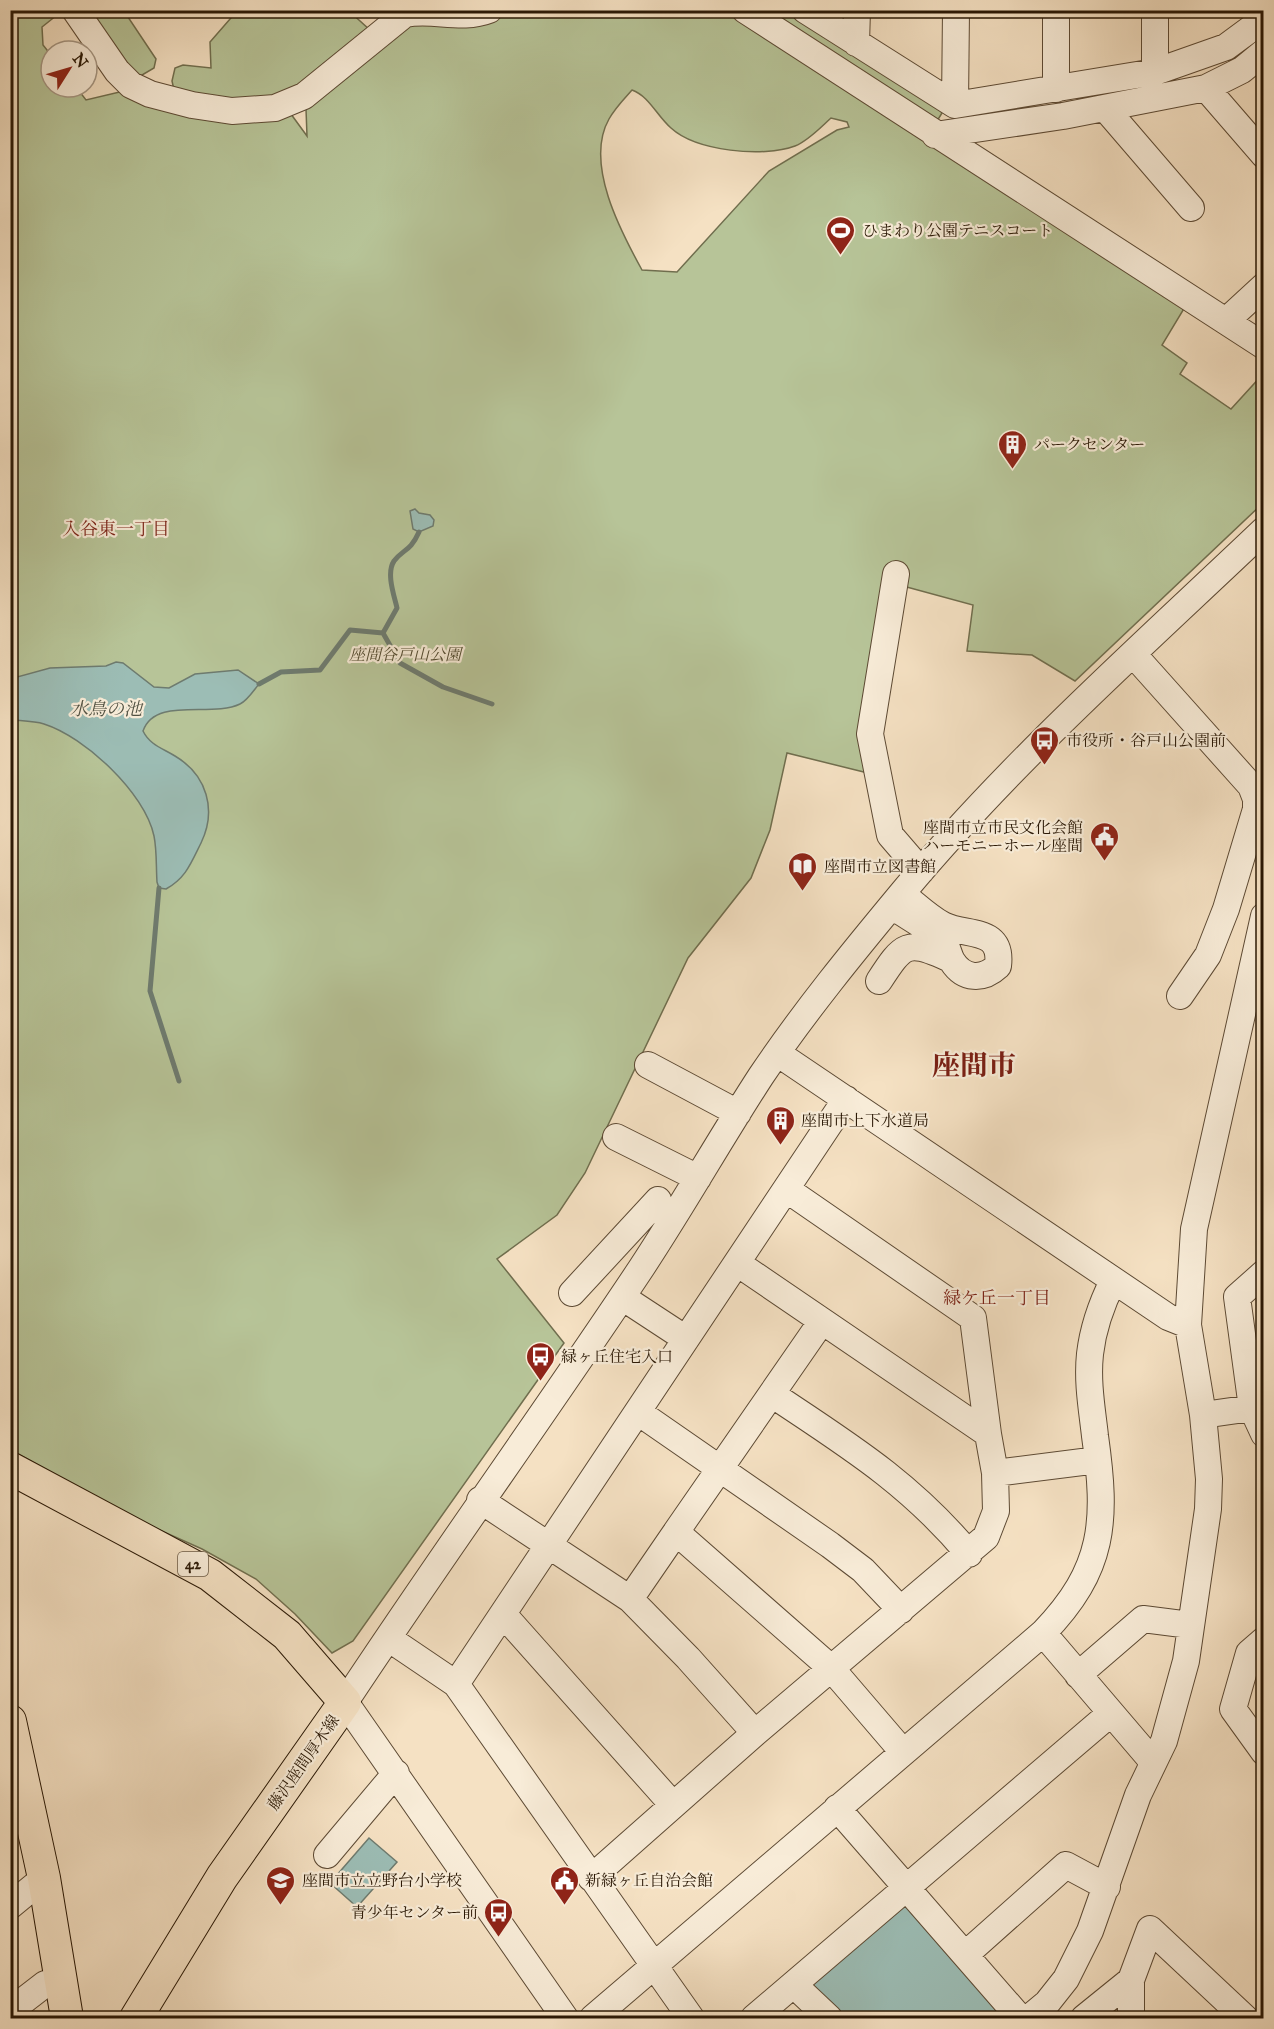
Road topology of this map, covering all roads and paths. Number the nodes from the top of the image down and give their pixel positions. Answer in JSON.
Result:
{"nodes":[{"id":1,"x":75,"y":10,"type":"edge"},
{"id":2,"x":489,"y":10,"type":"edge"},
{"id":3,"x":746,"y":10,"type":"edge"},
{"id":4,"x":805,"y":10,"type":"edge"},
{"id":5,"x":857,"y":10,"type":"edge"},
{"id":6,"x":956,"y":10,"type":"edge"},
{"id":7,"x":1056,"y":10,"type":"edge"},
{"id":8,"x":1155,"y":10,"type":"edge"},
{"id":9,"x":1259,"y":18,"type":"edge"},
{"id":10,"x":856,"y":43,"type":"junction"},
{"id":11,"x":1263,"y":52,"type":"edge"},
{"id":12,"x":1155,"y":72,"type":"junction"},
{"id":13,"x":1206,"y":88,"type":"junction"},
{"id":14,"x":1056,"y":89,"type":"junction"},
{"id":15,"x":955,"y":105,"type":"junction"},
{"id":16,"x":1105,"y":108,"type":"junction"},
{"id":17,"x":936,"y":135,"type":"junction"},
{"id":18,"x":1263,"y":155,"type":"edge"},
{"id":19,"x":1191,"y":208,"type":"dead end"},
{"id":20,"x":1263,"y":286,"type":"edge"},
{"id":21,"x":1226,"y":321,"type":"junction"},
{"id":22,"x":1263,"y":346,"type":"edge"},
{"id":23,"x":1263,"y":530,"type":"edge"},
{"id":24,"x":896,"y":574,"type":"dead end"},
{"id":25,"x":1133,"y":654,"type":"junction"},
{"id":26,"x":921,"y":871,"type":"junction"},
{"id":27,"x":897,"y":900,"type":"junction"},
{"id":28,"x":1263,"y":916,"type":"edge"},
{"id":29,"x":963,"y":931,"type":"junction"},
{"id":30,"x":951,"y":959,"type":"junction"},
{"id":31,"x":879,"y":981,"type":"dead end"},
{"id":32,"x":1180,"y":996,"type":"dead end"},
{"id":33,"x":1253,"y":1015,"type":"edge"},
{"id":34,"x":777,"y":1053,"type":"junction"},
{"id":35,"x":648,"y":1065,"type":"dead end"},
{"id":36,"x":846,"y":1099,"type":"junction"},
{"id":37,"x":738,"y":1113,"type":"junction"},
{"id":38,"x":616,"y":1137,"type":"dead end"},
{"id":39,"x":698,"y":1178,"type":"junction"},
{"id":40,"x":786,"y":1189,"type":"junction"},
{"id":41,"x":658,"y":1200,"type":"dead end"},
{"id":42,"x":616,"y":1247,"type":"junction"},
{"id":43,"x":737,"y":1263,"type":"junction"},
{"id":44,"x":644,"y":1265,"type":"junction"},
{"id":45,"x":1263,"y":1273,"type":"edge"},
{"id":46,"x":1113,"y":1281,"type":"junction"},
{"id":47,"x":572,"y":1293,"type":"dead end"},
{"id":48,"x":622,"y":1297,"type":"junction"},
{"id":49,"x":822,"y":1321,"type":"junction"},
{"id":50,"x":1188,"y":1325,"type":"junction"},
{"id":51,"x":686,"y":1339,"type":"junction"},
{"id":52,"x":773,"y":1395,"type":"junction"},
{"id":53,"x":1257,"y":1403,"type":"edge"},
{"id":54,"x":638,"y":1412,"type":"junction"},
{"id":55,"x":1203,"y":1415,"type":"junction"},
{"id":56,"x":988,"y":1434,"type":"junction"},
{"id":57,"x":1263,"y":1434,"type":"edge"},
{"id":58,"x":1098,"y":1460,"type":"junction"},
{"id":59,"x":719,"y":1467,"type":"junction"},
{"id":60,"x":10,"y":1468,"type":"edge"},
{"id":61,"x":996,"y":1473,"type":"junction"},
{"id":62,"x":480,"y":1500,"type":"junction"},
{"id":63,"x":676,"y":1532,"type":"junction"},
{"id":64,"x":549,"y":1545,"type":"junction"},
{"id":65,"x":969,"y":1554,"type":"junction"},
{"id":66,"x":630,"y":1599,"type":"junction"},
{"id":67,"x":900,"y":1610,"type":"junction"},
{"id":68,"x":503,"y":1614,"type":"junction"},
{"id":69,"x":1190,"y":1625,"type":"junction"},
{"id":70,"x":1043,"y":1633,"type":"junction"},
{"id":71,"x":388,"y":1638,"type":"junction"},
{"id":72,"x":1263,"y":1640,"type":"edge"},
{"id":73,"x":831,"y":1668,"type":"junction"},
{"id":74,"x":1078,"y":1675,"type":"junction"},
{"id":75,"x":456,"y":1684,"type":"junction"},
{"id":76,"x":345,"y":1702,"type":"junction"},
{"id":77,"x":1111,"y":1713,"type":"junction"},
{"id":78,"x":10,"y":1721,"type":"edge"},
{"id":79,"x":755,"y":1733,"type":"junction"},
{"id":80,"x":1263,"y":1751,"type":"edge"},
{"id":81,"x":903,"y":1752,"type":"junction"},
{"id":82,"x":1154,"y":1762,"type":"junction"},
{"id":83,"x":396,"y":1773,"type":"junction"},
{"id":84,"x":673,"y":1805,"type":"junction"},
{"id":85,"x":837,"y":1808,"type":"junction"},
{"id":86,"x":327,"y":1855,"type":"dead end"},
{"id":87,"x":44,"y":1878,"type":"junction"},
{"id":88,"x":591,"y":1878,"type":"junction"},
{"id":89,"x":906,"y":1887,"type":"junction"},
{"id":90,"x":1107,"y":1887,"type":"junction"},
{"id":91,"x":10,"y":1906,"type":"edge"},
{"id":92,"x":966,"y":1954,"type":"junction"},
{"id":93,"x":653,"y":1967,"type":"junction"},
{"id":94,"x":62,"y":1980,"type":"junction"},
{"id":95,"x":1131,"y":1980,"type":"junction"},
{"id":96,"x":794,"y":1985,"type":"junction"},
{"id":97,"x":10,"y":2011,"type":"edge"},
{"id":98,"x":67,"y":2019,"type":"edge"},
{"id":99,"x":136,"y":2019,"type":"edge"},
{"id":100,"x":566,"y":2019,"type":"edge"},
{"id":101,"x":593,"y":2019,"type":"edge"},
{"id":102,"x":691,"y":2019,"type":"edge"},
{"id":103,"x":754,"y":2019,"type":"edge"},
{"id":104,"x":828,"y":2019,"type":"edge"},
{"id":105,"x":1020,"y":2019,"type":"edge"},
{"id":106,"x":1029,"y":2019,"type":"edge"},
{"id":107,"x":1084,"y":2019,"type":"edge"},
{"id":108,"x":1131,"y":2019,"type":"edge"},
{"id":109,"x":1245,"y":2019,"type":"edge"}],
"edges":[{"from":1,"to":2,"type":"street"},
{"from":3,"to":17,"type":"street"},
{"from":4,"to":10,"type":"street"},
{"from":5,"to":10,"type":"street"},
{"from":6,"to":15,"type":"street"},
{"from":7,"to":14,"type":"street"},
{"from":8,"to":12,"type":"street"},
{"from":9,"to":12,"type":"street"},
{"from":10,"to":15,"type":"street"},
{"from":11,"to":13,"type":"street"},
{"from":12,"to":14,"type":"street"},
{"from":13,"to":16,"type":"street"},
{"from":13,"to":18,"type":"street"},
{"from":14,"to":15,"type":"street"},
{"from":16,"to":17,"type":"street"},
{"from":16,"to":19,"type":"street"},
{"from":17,"to":21,"type":"street"},
{"from":20,"to":21,"type":"street"},
{"from":21,"to":22,"type":"street"},
{"from":23,"to":25,"type":"street"},
{"from":24,"to":26,"type":"street"},
{"from":25,"to":26,"type":"street"},
{"from":25,"to":32,"type":"street"},
{"from":26,"to":27,"type":"street"},
{"from":27,"to":29,"type":"street"},
{"from":27,"to":30,"type":"street"},
{"from":27,"to":34,"type":"street"},
{"from":28,"to":33,"type":"street"},
{"from":29,"to":30,"type":"street"},
{"from":29,"to":30,"type":"street"},
{"from":30,"to":31,"type":"street"},
{"from":33,"to":50,"type":"street"},
{"from":34,"to":36,"type":"street"},
{"from":34,"to":37,"type":"street"},
{"from":35,"to":37,"type":"street"},
{"from":36,"to":40,"type":"street"},
{"from":36,"to":46,"type":"street"},
{"from":37,"to":39,"type":"street"},
{"from":38,"to":39,"type":"street"},
{"from":39,"to":44,"type":"street"},
{"from":40,"to":43,"type":"street"},
{"from":40,"to":56,"type":"street"},
{"from":41,"to":42,"type":"street"},
{"from":42,"to":44,"type":"street"},
{"from":42,"to":47,"type":"street"},
{"from":43,"to":49,"type":"street"},
{"from":43,"to":51,"type":"street"},
{"from":44,"to":48,"type":"street"},
{"from":45,"to":53,"type":"street"},
{"from":46,"to":50,"type":"street"},
{"from":46,"to":58,"type":"street"},
{"from":48,"to":51,"type":"street"},
{"from":48,"to":62,"type":"street"},
{"from":49,"to":52,"type":"street"},
{"from":49,"to":56,"type":"street"},
{"from":50,"to":55,"type":"street"},
{"from":51,"to":54,"type":"street"},
{"from":52,"to":59,"type":"street"},
{"from":52,"to":65,"type":"street"},
{"from":53,"to":55,"type":"street"},
{"from":53,"to":57,"type":"street"},
{"from":54,"to":59,"type":"street"},
{"from":54,"to":64,"type":"street"},
{"from":55,"to":69,"type":"street"},
{"from":56,"to":61,"type":"street"},
{"from":58,"to":61,"type":"street"},
{"from":58,"to":70,"type":"street"},
{"from":59,"to":63,"type":"street"},
{"from":59,"to":67,"type":"street"},
{"from":60,"to":76,"type":"main road","name":"藤沢座間厚木線","number":"42"},
{"from":61,"to":65,"type":"street"},
{"from":62,"to":64,"type":"street"},
{"from":62,"to":71,"type":"street"},
{"from":63,"to":66,"type":"street"},
{"from":63,"to":73,"type":"street"},
{"from":64,"to":66,"type":"street"},
{"from":64,"to":68,"type":"street"},
{"from":65,"to":67,"type":"street"},
{"from":66,"to":79,"type":"street"},
{"from":67,"to":73,"type":"street"},
{"from":68,"to":75,"type":"street"},
{"from":68,"to":84,"type":"street"},
{"from":69,"to":74,"type":"street"},
{"from":69,"to":82,"type":"street"},
{"from":70,"to":74,"type":"street"},
{"from":70,"to":81,"type":"street"},
{"from":71,"to":75,"type":"street"},
{"from":71,"to":76,"type":"street"},
{"from":72,"to":80,"type":"street"},
{"from":73,"to":79,"type":"street"},
{"from":73,"to":81,"type":"street"},
{"from":74,"to":77,"type":"street"},
{"from":75,"to":88,"type":"street"},
{"from":76,"to":83,"type":"street"},
{"from":76,"to":99,"type":"main road","name":"藤沢座間厚木線"},
{"from":77,"to":82,"type":"street"},
{"from":77,"to":89,"type":"street"},
{"from":78,"to":87,"type":"main road"},
{"from":79,"to":84,"type":"street"},
{"from":81,"to":85,"type":"street"},
{"from":82,"to":90,"type":"street"},
{"from":83,"to":86,"type":"street"},
{"from":83,"to":100,"type":"street"},
{"from":84,"to":88,"type":"street"},
{"from":85,"to":89,"type":"street"},
{"from":85,"to":93,"type":"street"},
{"from":87,"to":91,"type":"street"},
{"from":87,"to":94,"type":"main road"},
{"from":88,"to":93,"type":"street"},
{"from":89,"to":92,"type":"street"},
{"from":89,"to":96,"type":"street"},
{"from":90,"to":92,"type":"street"},
{"from":90,"to":106,"type":"street"},
{"from":92,"to":105,"type":"street"},
{"from":93,"to":101,"type":"street"},
{"from":93,"to":102,"type":"street"},
{"from":94,"to":97,"type":"street"},
{"from":94,"to":98,"type":"main road"},
{"from":95,"to":107,"type":"street"},
{"from":95,"to":108,"type":"street"},
{"from":95,"to":109,"type":"street"},
{"from":96,"to":103,"type":"street"},
{"from":96,"to":104,"type":"street"}]}
